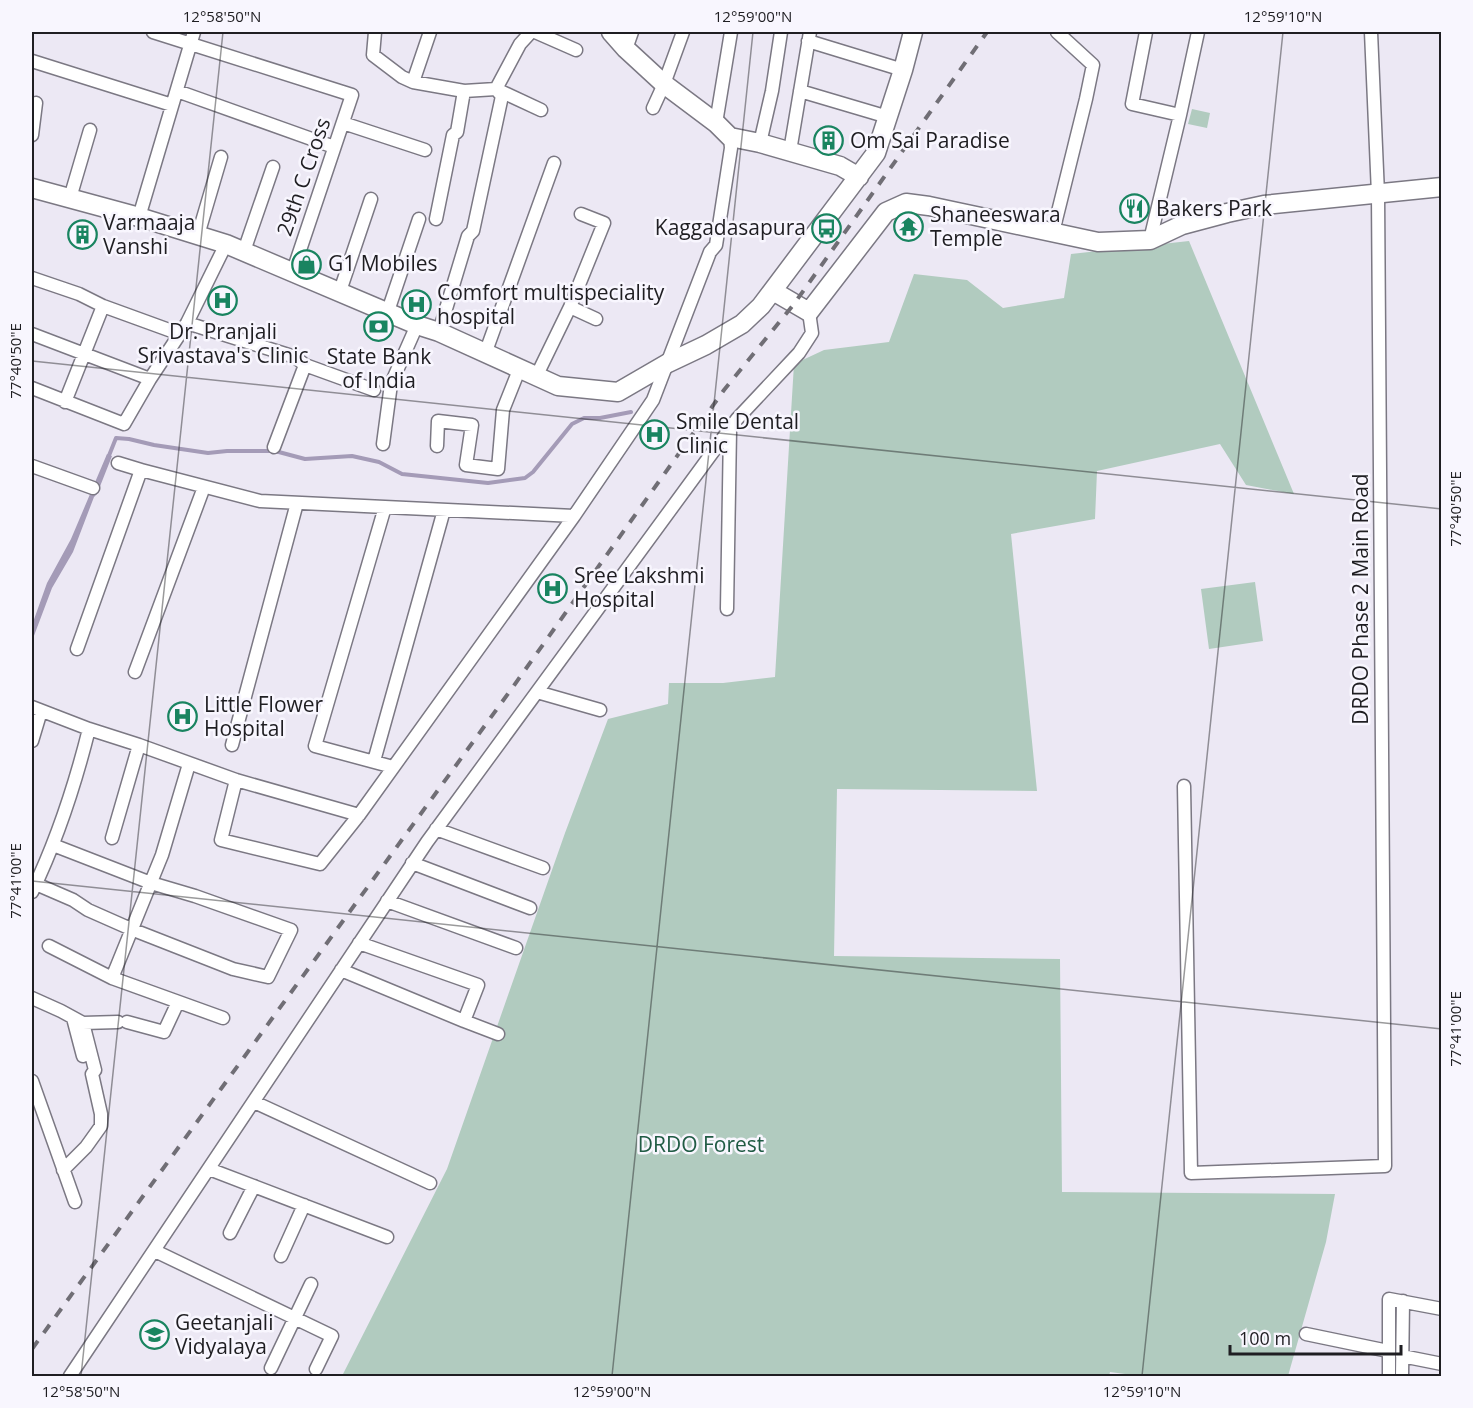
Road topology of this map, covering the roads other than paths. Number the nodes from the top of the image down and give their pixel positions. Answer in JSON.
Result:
{"nodes":[{"id":1,"x":153,"y":32,"type":"edge"},
{"id":2,"x":375,"y":32,"type":"edge"},
{"id":3,"x":430,"y":32,"type":"edge"},
{"id":4,"x":531,"y":32,"type":"edge"},
{"id":5,"x":535,"y":32,"type":"edge"},
{"id":6,"x":611,"y":32,"type":"edge"},
{"id":7,"x":632,"y":32,"type":"edge"},
{"id":8,"x":683,"y":32,"type":"edge"},
{"id":9,"x":731,"y":32,"type":"edge"},
{"id":10,"x":781,"y":32,"type":"edge"},
{"id":11,"x":913,"y":32,"type":"edge"},
{"id":12,"x":1057,"y":32,"type":"edge"},
{"id":13,"x":1146,"y":32,"type":"edge"},
{"id":14,"x":1198,"y":32,"type":"edge"},
{"id":15,"x":1371,"y":32,"type":"edge"},
{"id":16,"x":809,"y":36,"type":"edge"},
{"id":17,"x":192,"y":37,"type":"edge"},
{"id":18,"x":626,"y":49,"type":"junction"},
{"id":19,"x":576,"y":50,"type":"dead end"},
{"id":20,"x":32,"y":61,"type":"edge"},
{"id":21,"x":903,"y":70,"type":"junction"},
{"id":22,"x":413,"y":82,"type":"junction"},
{"id":23,"x":664,"y":84,"type":"junction"},
{"id":24,"x":496,"y":88,"type":"junction"},
{"id":25,"x":177,"y":91,"type":"junction"},
{"id":26,"x":464,"y":91,"type":"junction"},
{"id":27,"x":800,"y":91,"type":"junction"},
{"id":28,"x":36,"y":102,"type":"dead end"},
{"id":29,"x":172,"y":105,"type":"junction"},
{"id":30,"x":653,"y":108,"type":"dead end"},
{"id":31,"x":541,"y":110,"type":"dead end"},
{"id":32,"x":1180,"y":115,"type":"junction"},
{"id":33,"x":888,"y":117,"type":"junction"},
{"id":34,"x":343,"y":123,"type":"junction"},
{"id":35,"x":716,"y":123,"type":"junction"},
{"id":36,"x":90,"y":130,"type":"dead end"},
{"id":37,"x":32,"y":135,"type":"edge"},
{"id":38,"x":730,"y":137,"type":"junction"},
{"id":39,"x":760,"y":143,"type":"junction"},
{"id":40,"x":334,"y":147,"type":"junction"},
{"id":41,"x":425,"y":150,"type":"dead end"},
{"id":42,"x":789,"y":151,"type":"junction"},
{"id":43,"x":221,"y":157,"type":"dead end"},
{"id":44,"x":554,"y":163,"type":"dead end"},
{"id":45,"x":273,"y":167,"type":"dead end"},
{"id":46,"x":859,"y":177,"type":"junction"},
{"id":47,"x":1442,"y":187,"type":"edge"},
{"id":48,"x":32,"y":188,"type":"edge"},
{"id":49,"x":1378,"y":194,"type":"junction"},
{"id":50,"x":70,"y":198,"type":"junction"},
{"id":51,"x":371,"y":199,"type":"dead end"},
{"id":52,"x":581,"y":214,"type":"dead end"},
{"id":53,"x":139,"y":217,"type":"junction"},
{"id":54,"x":419,"y":219,"type":"dead end"},
{"id":55,"x":436,"y":219,"type":"dead end"},
{"id":56,"x":1053,"y":232,"type":"junction"},
{"id":57,"x":198,"y":235,"type":"junction"},
{"id":58,"x":1150,"y":240,"type":"junction"},
{"id":59,"x":226,"y":244,"type":"junction"},
{"id":60,"x":244,"y":251,"type":"junction"},
{"id":61,"x":293,"y":271,"type":"junction"},
{"id":62,"x":32,"y":278,"type":"edge"},
{"id":63,"x":340,"y":291,"type":"junction"},
{"id":64,"x":773,"y":291,"type":"junction"},
{"id":65,"x":103,"y":306,"type":"junction"},
{"id":66,"x":570,"y":308,"type":"junction"},
{"id":67,"x":388,"y":312,"type":"junction"},
{"id":68,"x":809,"y":312,"type":"junction"},
{"id":69,"x":596,"y":319,"type":"dead end"},
{"id":70,"x":188,"y":323,"type":"junction"},
{"id":71,"x":417,"y":324,"type":"junction"},
{"id":72,"x":439,"y":332,"type":"junction"},
{"id":73,"x":32,"y":334,"type":"edge"},
{"id":74,"x":180,"y":334,"type":"junction"},
{"id":75,"x":84,"y":354,"type":"junction"},
{"id":76,"x":485,"y":354,"type":"junction"},
{"id":77,"x":668,"y":363,"type":"junction"},
{"id":78,"x":305,"y":364,"type":"junction"},
{"id":79,"x":527,"y":373,"type":"junction"},
{"id":80,"x":150,"y":379,"type":"junction"},
{"id":81,"x":32,"y":388,"type":"edge"},
{"id":82,"x":374,"y":390,"type":"dead end"},
{"id":83,"x":65,"y":402,"type":"junction"},
{"id":84,"x":730,"y":429,"type":"junction"},
{"id":85,"x":383,"y":444,"type":"dead end"},
{"id":86,"x":437,"y":446,"type":"dead end"},
{"id":87,"x":274,"y":447,"type":"dead end"},
{"id":88,"x":118,"y":463,"type":"dead end"},
{"id":89,"x":32,"y":466,"type":"edge"},
{"id":90,"x":141,"y":470,"type":"junction"},
{"id":91,"x":204,"y":487,"type":"junction"},
{"id":92,"x":93,"y":488,"type":"dead end"},
{"id":93,"x":297,"y":502,"type":"junction"},
{"id":94,"x":385,"y":507,"type":"junction"},
{"id":95,"x":444,"y":510,"type":"junction"},
{"id":96,"x":574,"y":516,"type":"junction"},
{"id":97,"x":727,"y":609,"type":"dead end"},
{"id":98,"x":77,"y":650,"type":"dead end"},
{"id":99,"x":135,"y":672,"type":"dead end"},
{"id":100,"x":537,"y":692,"type":"junction"},
{"id":101,"x":36,"y":709,"type":"edge"},
{"id":102,"x":600,"y":710,"type":"dead end"},
{"id":103,"x":89,"y":729,"type":"junction"},
{"id":104,"x":32,"y":741,"type":"edge"},
{"id":105,"x":138,"y":745,"type":"junction"},
{"id":106,"x":232,"y":745,"type":"dead end"},
{"id":107,"x":374,"y":761,"type":"junction"},
{"id":108,"x":189,"y":764,"type":"junction"},
{"id":109,"x":393,"y":767,"type":"junction"},
{"id":110,"x":236,"y":780,"type":"junction"},
{"id":111,"x":1184,"y":786,"type":"dead end"},
{"id":112,"x":358,"y":815,"type":"junction"},
{"id":113,"x":436,"y":829,"type":"junction"},
{"id":114,"x":112,"y":838,"type":"dead end"},
{"id":115,"x":53,"y":845,"type":"junction"},
{"id":116,"x":412,"y":863,"type":"junction"},
{"id":117,"x":543,"y":868,"type":"dead end"},
{"id":118,"x":151,"y":883,"type":"junction"},
{"id":119,"x":34,"y":888,"type":"edge"},
{"id":120,"x":387,"y":901,"type":"junction"},
{"id":121,"x":530,"y":908,"type":"dead end"},
{"id":122,"x":131,"y":929,"type":"junction"},
{"id":123,"x":359,"y":943,"type":"junction"},
{"id":124,"x":49,"y":946,"type":"dead end"},
{"id":125,"x":516,"y":948,"type":"dead end"},
{"id":126,"x":341,"y":970,"type":"junction"},
{"id":127,"x":112,"y":978,"type":"junction"},
{"id":128,"x":32,"y":998,"type":"edge"},
{"id":129,"x":178,"y":1002,"type":"junction"},
{"id":130,"x":223,"y":1018,"type":"dead end"},
{"id":131,"x":78,"y":1021,"type":"junction"},
{"id":132,"x":464,"y":1021,"type":"junction"},
{"id":133,"x":498,"y":1034,"type":"dead end"},
{"id":134,"x":32,"y":1081,"type":"edge"},
{"id":135,"x":254,"y":1102,"type":"junction"},
{"id":136,"x":210,"y":1169,"type":"junction"},
{"id":137,"x":63,"y":1170,"type":"junction"},
{"id":138,"x":430,"y":1183,"type":"dead end"},
{"id":139,"x":254,"y":1186,"type":"junction"},
{"id":140,"x":75,"y":1202,"type":"dead end"},
{"id":141,"x":304,"y":1205,"type":"junction"},
{"id":142,"x":230,"y":1233,"type":"dead end"},
{"id":143,"x":387,"y":1237,"type":"dead end"},
{"id":144,"x":155,"y":1251,"type":"junction"},
{"id":145,"x":281,"y":1256,"type":"dead end"},
{"id":146,"x":311,"y":1284,"type":"dead end"},
{"id":147,"x":1403,"y":1301,"type":"junction"},
{"id":148,"x":1442,"y":1309,"type":"edge"},
{"id":149,"x":295,"y":1319,"type":"junction"},
{"id":150,"x":1306,"y":1334,"type":"dead end"},
{"id":151,"x":1388,"y":1351,"type":"junction"},
{"id":152,"x":1402,"y":1356,"type":"junction"},
{"id":153,"x":1442,"y":1364,"type":"edge"},
{"id":154,"x":271,"y":1368,"type":"dead end"},
{"id":155,"x":316,"y":1369,"type":"dead end"},
{"id":156,"x":70,"y":1377,"type":"edge"},
{"id":157,"x":1389,"y":1377,"type":"edge"},
{"id":158,"x":1402,"y":1377,"type":"edge"}],
"edges":[{"from":1,"to":17,"type":"street"},
{"from":2,"to":22,"type":"street"},
{"from":3,"to":22,"type":"street"},
{"from":4,"to":24,"type":"street"},
{"from":5,"to":19,"type":"street"},
{"from":6,"to":18,"type":"main road"},
{"from":7,"to":18,"type":"street"},
{"from":8,"to":23,"type":"street"},
{"from":9,"to":35,"type":"street"},
{"from":10,"to":39,"type":"street"},
{"from":11,"to":21,"type":"main road"},
{"from":12,"to":56,"type":"street"},
{"from":13,"to":32,"type":"street"},
{"from":14,"to":32,"type":"street"},
{"from":15,"to":49,"type":"street","name":"DRDO Phase 2 Main Road"},
{"from":16,"to":21,"type":"street"},
{"from":16,"to":27,"type":"street"},
{"from":17,"to":25,"type":"street"},
{"from":17,"to":34,"type":"street","name":"29th C Cross"},
{"from":18,"to":23,"type":"main road"},
{"from":20,"to":29,"type":"street"},
{"from":21,"to":33,"type":"main road"},
{"from":22,"to":26,"type":"street"},
{"from":23,"to":30,"type":"street"},
{"from":23,"to":35,"type":"main road"},
{"from":24,"to":26,"type":"street"},
{"from":24,"to":31,"type":"street"},
{"from":24,"to":72,"type":"street"},
{"from":25,"to":29,"type":"street"},
{"from":25,"to":40,"type":"street"},
{"from":26,"to":55,"type":"street"},
{"from":27,"to":33,"type":"street"},
{"from":27,"to":42,"type":"street"},
{"from":28,"to":37,"type":"street"},
{"from":29,"to":53,"type":"street"},
{"from":32,"to":58,"type":"street"},
{"from":33,"to":46,"type":"main road"},
{"from":34,"to":40,"type":"street","name":"29th C Cross"},
{"from":34,"to":41,"type":"street"},
{"from":35,"to":38,"type":"main road"},
{"from":36,"to":50,"type":"street"},
{"from":38,"to":39,"type":"main road"},
{"from":38,"to":77,"type":"street"},
{"from":39,"to":42,"type":"main road"},
{"from":40,"to":61,"type":"street","name":"29th C Cross"},
{"from":42,"to":46,"type":"main road"},
{"from":43,"to":57,"type":"street"},
{"from":44,"to":76,"type":"street"},
{"from":45,"to":60,"type":"street"},
{"from":46,"to":64,"type":"main road"},
{"from":47,"to":49,"type":"main road"},
{"from":48,"to":50,"type":"main road"},
{"from":49,"to":58,"type":"main road"},
{"from":49,"to":111,"type":"street","name":"DRDO Phase 2 Main Road"},
{"from":50,"to":53,"type":"main road"},
{"from":51,"to":63,"type":"street"},
{"from":52,"to":66,"type":"street"},
{"from":53,"to":57,"type":"main road"},
{"from":54,"to":67,"type":"street"},
{"from":56,"to":58,"type":"main road"},
{"from":56,"to":68,"type":"main road"},
{"from":57,"to":59,"type":"main road"},
{"from":59,"to":60,"type":"main road"},
{"from":59,"to":70,"type":"street"},
{"from":60,"to":61,"type":"main road"},
{"from":61,"to":63,"type":"main road"},
{"from":62,"to":65,"type":"street"},
{"from":63,"to":67,"type":"main road"},
{"from":64,"to":68,"type":"main road"},
{"from":64,"to":77,"type":"main road"},
{"from":65,"to":74,"type":"street"},
{"from":65,"to":75,"type":"street"},
{"from":66,"to":69,"type":"street"},
{"from":66,"to":79,"type":"street"},
{"from":67,"to":71,"type":"main road"},
{"from":68,"to":84,"type":"street"},
{"from":70,"to":74,"type":"street"},
{"from":70,"to":78,"type":"street"},
{"from":71,"to":72,"type":"main road"},
{"from":71,"to":85,"type":"street"},
{"from":72,"to":76,"type":"main road"},
{"from":73,"to":75,"type":"street"},
{"from":74,"to":80,"type":"street"},
{"from":75,"to":80,"type":"street"},
{"from":75,"to":83,"type":"street"},
{"from":76,"to":79,"type":"main road"},
{"from":77,"to":79,"type":"main road"},
{"from":77,"to":96,"type":"street"},
{"from":78,"to":82,"type":"street"},
{"from":78,"to":87,"type":"street"},
{"from":79,"to":86,"type":"street"},
{"from":80,"to":83,"type":"street"},
{"from":81,"to":83,"type":"street"},
{"from":84,"to":97,"type":"street"},
{"from":84,"to":100,"type":"street"},
{"from":88,"to":90,"type":"street"},
{"from":89,"to":92,"type":"street"},
{"from":90,"to":91,"type":"street"},
{"from":90,"to":98,"type":"street"},
{"from":91,"to":93,"type":"street"},
{"from":91,"to":99,"type":"street"},
{"from":93,"to":94,"type":"street"},
{"from":93,"to":106,"type":"street"},
{"from":94,"to":95,"type":"street"},
{"from":94,"to":107,"type":"street"},
{"from":95,"to":96,"type":"street"},
{"from":95,"to":107,"type":"street"},
{"from":96,"to":109,"type":"street"},
{"from":100,"to":102,"type":"street"},
{"from":100,"to":113,"type":"street"},
{"from":101,"to":103,"type":"street"},
{"from":101,"to":104,"type":"street"},
{"from":103,"to":105,"type":"street"},
{"from":103,"to":115,"type":"street"},
{"from":105,"to":108,"type":"street"},
{"from":105,"to":114,"type":"street"},
{"from":107,"to":109,"type":"street"},
{"from":108,"to":110,"type":"street"},
{"from":108,"to":118,"type":"street"},
{"from":109,"to":112,"type":"street"},
{"from":110,"to":112,"type":"street"},
{"from":110,"to":112,"type":"street"},
{"from":113,"to":116,"type":"street"},
{"from":113,"to":117,"type":"street"},
{"from":115,"to":118,"type":"street"},
{"from":115,"to":119,"type":"street"},
{"from":116,"to":120,"type":"street"},
{"from":116,"to":121,"type":"street"},
{"from":118,"to":122,"type":"street"},
{"from":118,"to":122,"type":"street"},
{"from":119,"to":122,"type":"street"},
{"from":120,"to":123,"type":"street"},
{"from":120,"to":125,"type":"street"},
{"from":122,"to":127,"type":"street"},
{"from":123,"to":126,"type":"street"},
{"from":123,"to":132,"type":"street"},
{"from":124,"to":127,"type":"street"},
{"from":126,"to":132,"type":"street"},
{"from":126,"to":135,"type":"street"},
{"from":127,"to":129,"type":"street"},
{"from":128,"to":131,"type":"street"},
{"from":129,"to":130,"type":"street"},
{"from":129,"to":131,"type":"street"},
{"from":131,"to":137,"type":"street"},
{"from":132,"to":133,"type":"street"},
{"from":134,"to":137,"type":"street"},
{"from":135,"to":136,"type":"street"},
{"from":135,"to":138,"type":"street"},
{"from":136,"to":139,"type":"street"},
{"from":136,"to":144,"type":"street"},
{"from":137,"to":140,"type":"street"},
{"from":139,"to":141,"type":"street"},
{"from":139,"to":142,"type":"street"},
{"from":141,"to":143,"type":"street"},
{"from":141,"to":145,"type":"street"},
{"from":144,"to":149,"type":"street"},
{"from":144,"to":156,"type":"street"},
{"from":146,"to":149,"type":"street"},
{"from":147,"to":148,"type":"street"},
{"from":147,"to":151,"type":"street"},
{"from":147,"to":152,"type":"street"},
{"from":149,"to":154,"type":"street"},
{"from":149,"to":155,"type":"street"},
{"from":150,"to":151,"type":"street"},
{"from":151,"to":157,"type":"street"},
{"from":152,"to":153,"type":"street"},
{"from":152,"to":158,"type":"street"}]}
